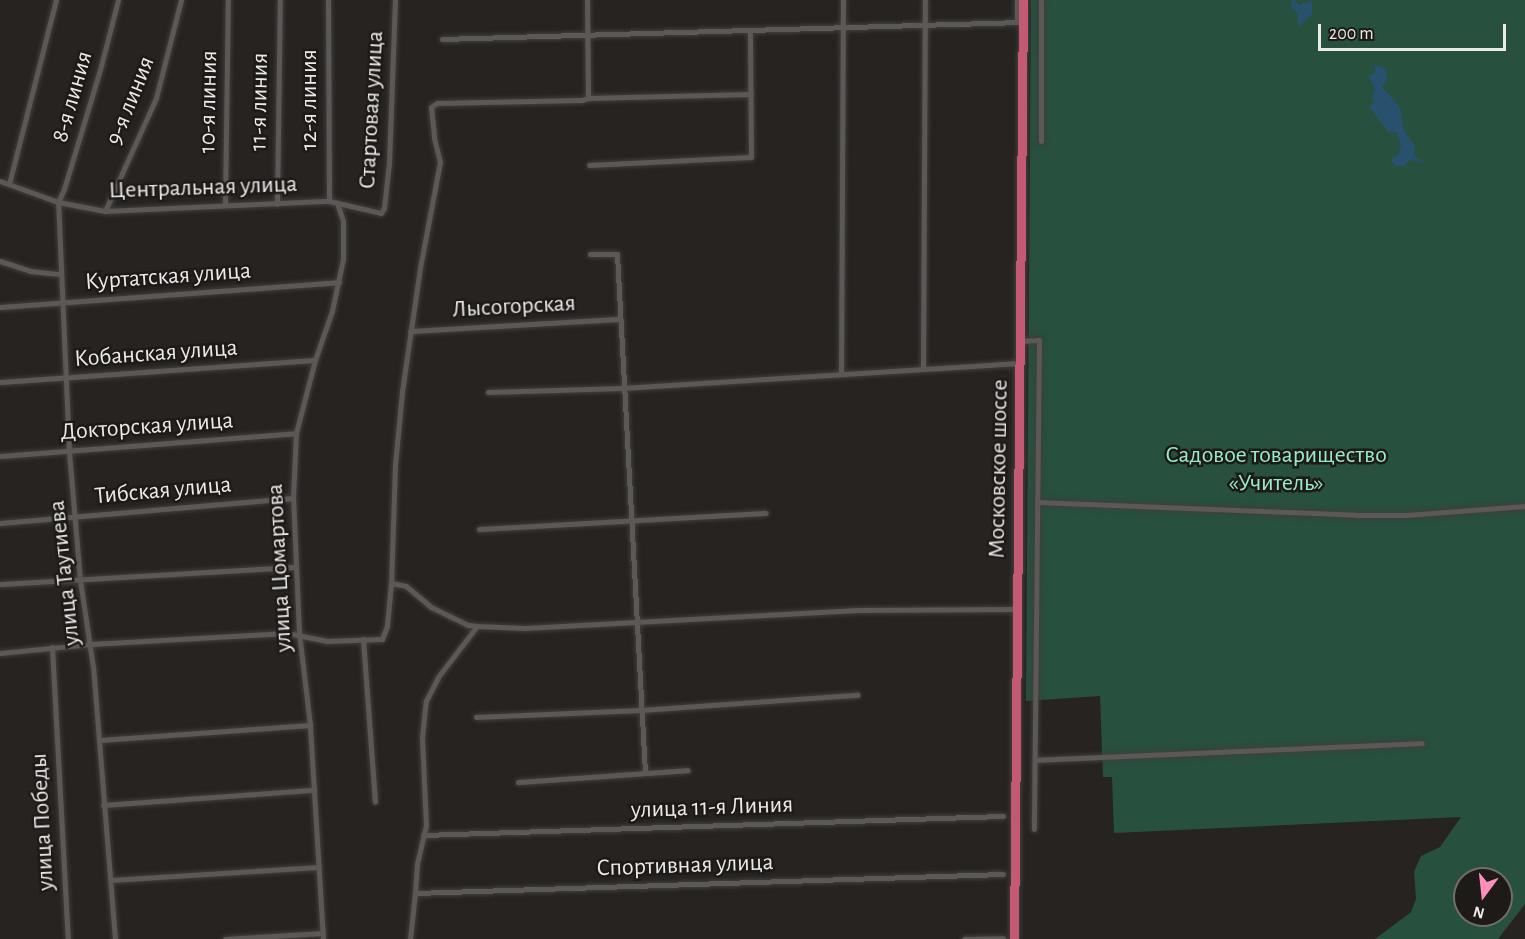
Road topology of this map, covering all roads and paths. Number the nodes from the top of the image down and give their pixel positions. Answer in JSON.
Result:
{"nodes":[{"id":1,"x":56,"y":0,"type":"edge"},
{"id":2,"x":118,"y":0,"type":"edge"},
{"id":3,"x":181,"y":0,"type":"edge"},
{"id":4,"x":228,"y":0,"type":"edge"},
{"id":5,"x":280,"y":0,"type":"edge"},
{"id":6,"x":328,"y":0,"type":"edge"},
{"id":7,"x":395,"y":0,"type":"edge"},
{"id":8,"x":587,"y":0,"type":"edge"},
{"id":9,"x":843,"y":0,"type":"edge"},
{"id":10,"x":925,"y":0,"type":"edge"},
{"id":11,"x":1017,"y":0,"type":"edge"},
{"id":12,"x":1023,"y":0,"type":"edge"},
{"id":13,"x":1041,"y":0,"type":"edge"},
{"id":14,"x":1020,"y":22,"type":"junction"},
{"id":15,"x":924,"y":25,"type":"junction"},
{"id":16,"x":843,"y":27,"type":"junction"},
{"id":17,"x":750,"y":30,"type":"junction"},
{"id":18,"x":588,"y":36,"type":"junction"},
{"id":19,"x":442,"y":39,"type":"dead end"},
{"id":20,"x":752,"y":94,"type":"junction"},
{"id":21,"x":588,"y":98,"type":"junction"},
{"id":22,"x":1041,"y":141,"type":"dead end"},
{"id":23,"x":589,"y":165,"type":"dead end"},
{"id":24,"x":0,"y":181,"type":"edge"},
{"id":25,"x":9,"y":184,"type":"junction"},
{"id":26,"x":329,"y":201,"type":"junction"},
{"id":27,"x":58,"y":202,"type":"junction"},
{"id":28,"x":337,"y":203,"type":"junction"},
{"id":29,"x":225,"y":204,"type":"junction"},
{"id":30,"x":277,"y":204,"type":"junction"},
{"id":31,"x":105,"y":211,"type":"junction"},
{"id":32,"x":374,"y":213,"type":"joint"},
{"id":33,"x":590,"y":254,"type":"dead end"},
{"id":34,"x":0,"y":261,"type":"edge"},
{"id":35,"x":60,"y":274,"type":"junction"},
{"id":36,"x":339,"y":282,"type":"junction"},
{"id":37,"x":62,"y":303,"type":"junction"},
{"id":38,"x":0,"y":307,"type":"edge"},
{"id":39,"x":620,"y":319,"type":"junction"},
{"id":40,"x":410,"y":331,"type":"junction"},
{"id":41,"x":1021,"y":341,"type":"junction"},
{"id":42,"x":315,"y":360,"type":"junction"},
{"id":43,"x":1020,"y":363,"type":"junction"},
{"id":44,"x":923,"y":369,"type":"junction"},
{"id":45,"x":841,"y":374,"type":"junction"},
{"id":46,"x":65,"y":379,"type":"junction"},
{"id":47,"x":0,"y":382,"type":"edge"},
{"id":48,"x":622,"y":388,"type":"junction"},
{"id":49,"x":488,"y":392,"type":"dead end"},
{"id":50,"x":296,"y":433,"type":"junction"},
{"id":51,"x":69,"y":451,"type":"junction"},
{"id":52,"x":0,"y":456,"type":"edge"},
{"id":53,"x":293,"y":498,"type":"junction"},
{"id":54,"x":1037,"y":502,"type":"junction"},
{"id":55,"x":1525,"y":506,"type":"edge"},
{"id":56,"x":766,"y":513,"type":"dead end"},
{"id":57,"x":76,"y":516,"type":"junction"},
{"id":58,"x":630,"y":519,"type":"junction"},
{"id":59,"x":0,"y":523,"type":"edge"},
{"id":60,"x":479,"y":529,"type":"dead end"},
{"id":61,"x":296,"y":567,"type":"junction"},
{"id":62,"x":80,"y":580,"type":"junction"},
{"id":63,"x":391,"y":583,"type":"junction"},
{"id":64,"x":0,"y":584,"type":"edge"},
{"id":65,"x":1017,"y":609,"type":"junction"},
{"id":66,"x":637,"y":621,"type":"junction"},
{"id":67,"x":477,"y":626,"type":"junction"},
{"id":68,"x":299,"y":633,"type":"junction"},
{"id":69,"x":363,"y":639,"type":"junction"},
{"id":70,"x":91,"y":644,"type":"junction"},
{"id":71,"x":52,"y":647,"type":"junction"},
{"id":72,"x":0,"y":653,"type":"edge"},
{"id":73,"x":857,"y":695,"type":"dead end"},
{"id":74,"x":641,"y":710,"type":"junction"},
{"id":75,"x":476,"y":717,"type":"dead end"},
{"id":76,"x":310,"y":725,"type":"junction"},
{"id":77,"x":100,"y":740,"type":"junction"},
{"id":78,"x":1422,"y":743,"type":"dead end"},
{"id":79,"x":1035,"y":760,"type":"junction"},
{"id":80,"x":688,"y":770,"type":"dead end"},
{"id":81,"x":645,"y":773,"type":"junction"},
{"id":82,"x":518,"y":782,"type":"dead end"},
{"id":83,"x":314,"y":790,"type":"junction"},
{"id":84,"x":375,"y":802,"type":"dead end"},
{"id":85,"x":103,"y":805,"type":"junction"},
{"id":86,"x":1003,"y":816,"type":"dead end"},
{"id":87,"x":1034,"y":829,"type":"dead end"},
{"id":88,"x":423,"y":835,"type":"junction"},
{"id":89,"x":319,"y":867,"type":"junction"},
{"id":90,"x":1003,"y":874,"type":"dead end"},
{"id":91,"x":111,"y":880,"type":"junction"},
{"id":92,"x":416,"y":893,"type":"junction"},
{"id":93,"x":323,"y":936,"type":"edge"},
{"id":94,"x":1003,"y":938,"type":"dead end"},
{"id":95,"x":68,"y":939,"type":"edge"},
{"id":96,"x":115,"y":939,"type":"edge"},
{"id":97,"x":225,"y":939,"type":"edge"},
{"id":98,"x":410,"y":939,"type":"edge"},
{"id":99,"x":964,"y":939,"type":"edge"},
{"id":100,"x":1014,"y":939,"type":"edge"}],
"edges":[{"from":1,"to":25,"type":"street"},
{"from":2,"to":27,"type":"street","name":"8-я линия"},
{"from":3,"to":31,"type":"street","name":"9-я линия"},
{"from":4,"to":29,"type":"street","name":"10-я линия"},
{"from":5,"to":30,"type":"street","name":"11-я линия"},
{"from":6,"to":26,"type":"street","name":"12-я линия"},
{"from":7,"to":32,"type":"street","name":"Стартовая улица"},
{"from":8,"to":18,"type":"street"},
{"from":9,"to":16,"type":"street"},
{"from":10,"to":15,"type":"street"},
{"from":11,"to":14,"type":"street"},
{"from":12,"to":14,"type":"highway","name":"Московское шоссе"},
{"from":13,"to":22,"type":"street"},
{"from":14,"to":15,"type":"street"},
{"from":14,"to":41,"type":"highway","name":"Московское шоссе"},
{"from":15,"to":16,"type":"street"},
{"from":15,"to":44,"type":"street"},
{"from":16,"to":17,"type":"street"},
{"from":16,"to":45,"type":"street"},
{"from":17,"to":18,"type":"street"},
{"from":17,"to":20,"type":"street"},
{"from":18,"to":19,"type":"street"},
{"from":18,"to":21,"type":"street"},
{"from":20,"to":21,"type":"street"},
{"from":20,"to":23,"type":"street"},
{"from":21,"to":40,"type":"street"},
{"from":24,"to":25,"type":"street","name":"Центральная улица"},
{"from":25,"to":27,"type":"street","name":"Центральная улица"},
{"from":26,"to":28,"type":"street","name":"Центральная улица"},
{"from":26,"to":30,"type":"street","name":"Центральная улица"},
{"from":27,"to":31,"type":"street","name":"Центральная улица"},
{"from":27,"to":35,"type":"street","name":"улица Таутиева"},
{"from":28,"to":32,"type":"street","name":"Центральная улица"},
{"from":28,"to":36,"type":"street","name":"улица Цомартова"},
{"from":29,"to":30,"type":"street","name":"Центральная улица"},
{"from":29,"to":31,"type":"street","name":"Центральная улица"},
{"from":33,"to":39,"type":"street"},
{"from":34,"to":35,"type":"street"},
{"from":35,"to":37,"type":"street","name":"улица Таутиева"},
{"from":36,"to":37,"type":"street","name":"Куртатская улица"},
{"from":36,"to":42,"type":"street","name":"улица Цомартова"},
{"from":37,"to":38,"type":"street","name":"Куртатская улица"},
{"from":37,"to":46,"type":"street","name":"улица Таутиева"},
{"from":39,"to":40,"type":"street","name":"Лысогорская"},
{"from":39,"to":48,"type":"street"},
{"from":40,"to":63,"type":"street"},
{"from":41,"to":43,"type":"highway","name":"Московское шоссе"},
{"from":41,"to":54,"type":"street"},
{"from":42,"to":46,"type":"street","name":"Кобанская улица"},
{"from":42,"to":50,"type":"street","name":"улица Цомартова"},
{"from":43,"to":44,"type":"street"},
{"from":43,"to":65,"type":"highway","name":"Московское шоссе"},
{"from":44,"to":45,"type":"street"},
{"from":45,"to":48,"type":"street"},
{"from":46,"to":47,"type":"street","name":"Кобанская улица"},
{"from":46,"to":51,"type":"street","name":"улица Таутиева"},
{"from":48,"to":49,"type":"street"},
{"from":48,"to":58,"type":"street"},
{"from":50,"to":51,"type":"street","name":"Докторская улица"},
{"from":50,"to":53,"type":"street","name":"улица Цомартова"},
{"from":51,"to":52,"type":"street","name":"Докторская улица"},
{"from":51,"to":57,"type":"street","name":"улица Таутиева"},
{"from":53,"to":57,"type":"street","name":"Тибская улица"},
{"from":53,"to":61,"type":"street","name":"улица Цомартова"},
{"from":54,"to":55,"type":"street"},
{"from":54,"to":79,"type":"street"},
{"from":56,"to":58,"type":"street"},
{"from":57,"to":59,"type":"street","name":"Тибская улица"},
{"from":57,"to":62,"type":"street","name":"улица Таутиева"},
{"from":58,"to":60,"type":"street"},
{"from":58,"to":66,"type":"street"},
{"from":61,"to":62,"type":"street"},
{"from":61,"to":68,"type":"street","name":"улица Цомартова"},
{"from":62,"to":64,"type":"street"},
{"from":62,"to":70,"type":"street","name":"улица Таутиева"},
{"from":63,"to":67,"type":"street"},
{"from":63,"to":69,"type":"street"},
{"from":65,"to":66,"type":"street"},
{"from":65,"to":100,"type":"highway","name":"Московское шоссе"},
{"from":66,"to":67,"type":"street"},
{"from":66,"to":74,"type":"street"},
{"from":67,"to":88,"type":"street"},
{"from":68,"to":69,"type":"street"},
{"from":68,"to":70,"type":"street"},
{"from":68,"to":76,"type":"street","name":"улица Цомартова"},
{"from":69,"to":84,"type":"street"},
{"from":70,"to":71,"type":"street"},
{"from":70,"to":77,"type":"street","name":"улица Таутиева"},
{"from":71,"to":72,"type":"street"},
{"from":71,"to":95,"type":"street","name":"улица Победы"},
{"from":73,"to":74,"type":"street"},
{"from":74,"to":75,"type":"street"},
{"from":74,"to":81,"type":"street"},
{"from":76,"to":77,"type":"street"},
{"from":76,"to":83,"type":"street","name":"улица Цомартова"},
{"from":77,"to":85,"type":"street","name":"улица Таутиева"},
{"from":78,"to":79,"type":"street"},
{"from":79,"to":87,"type":"street"},
{"from":80,"to":81,"type":"street"},
{"from":81,"to":82,"type":"street"},
{"from":83,"to":85,"type":"street"},
{"from":83,"to":89,"type":"street","name":"улица Цомартова"},
{"from":85,"to":91,"type":"street","name":"улица Таутиева"},
{"from":86,"to":88,"type":"street","name":"улица 11-я Линия"},
{"from":88,"to":92,"type":"street"},
{"from":89,"to":91,"type":"street"},
{"from":89,"to":93,"type":"street","name":"улица Цомартова"},
{"from":90,"to":92,"type":"street","name":"Спортивная улица"},
{"from":91,"to":96,"type":"street","name":"улица Таутиева"},
{"from":92,"to":98,"type":"street"},
{"from":93,"to":97,"type":"street"},
{"from":94,"to":99,"type":"street"}]}
